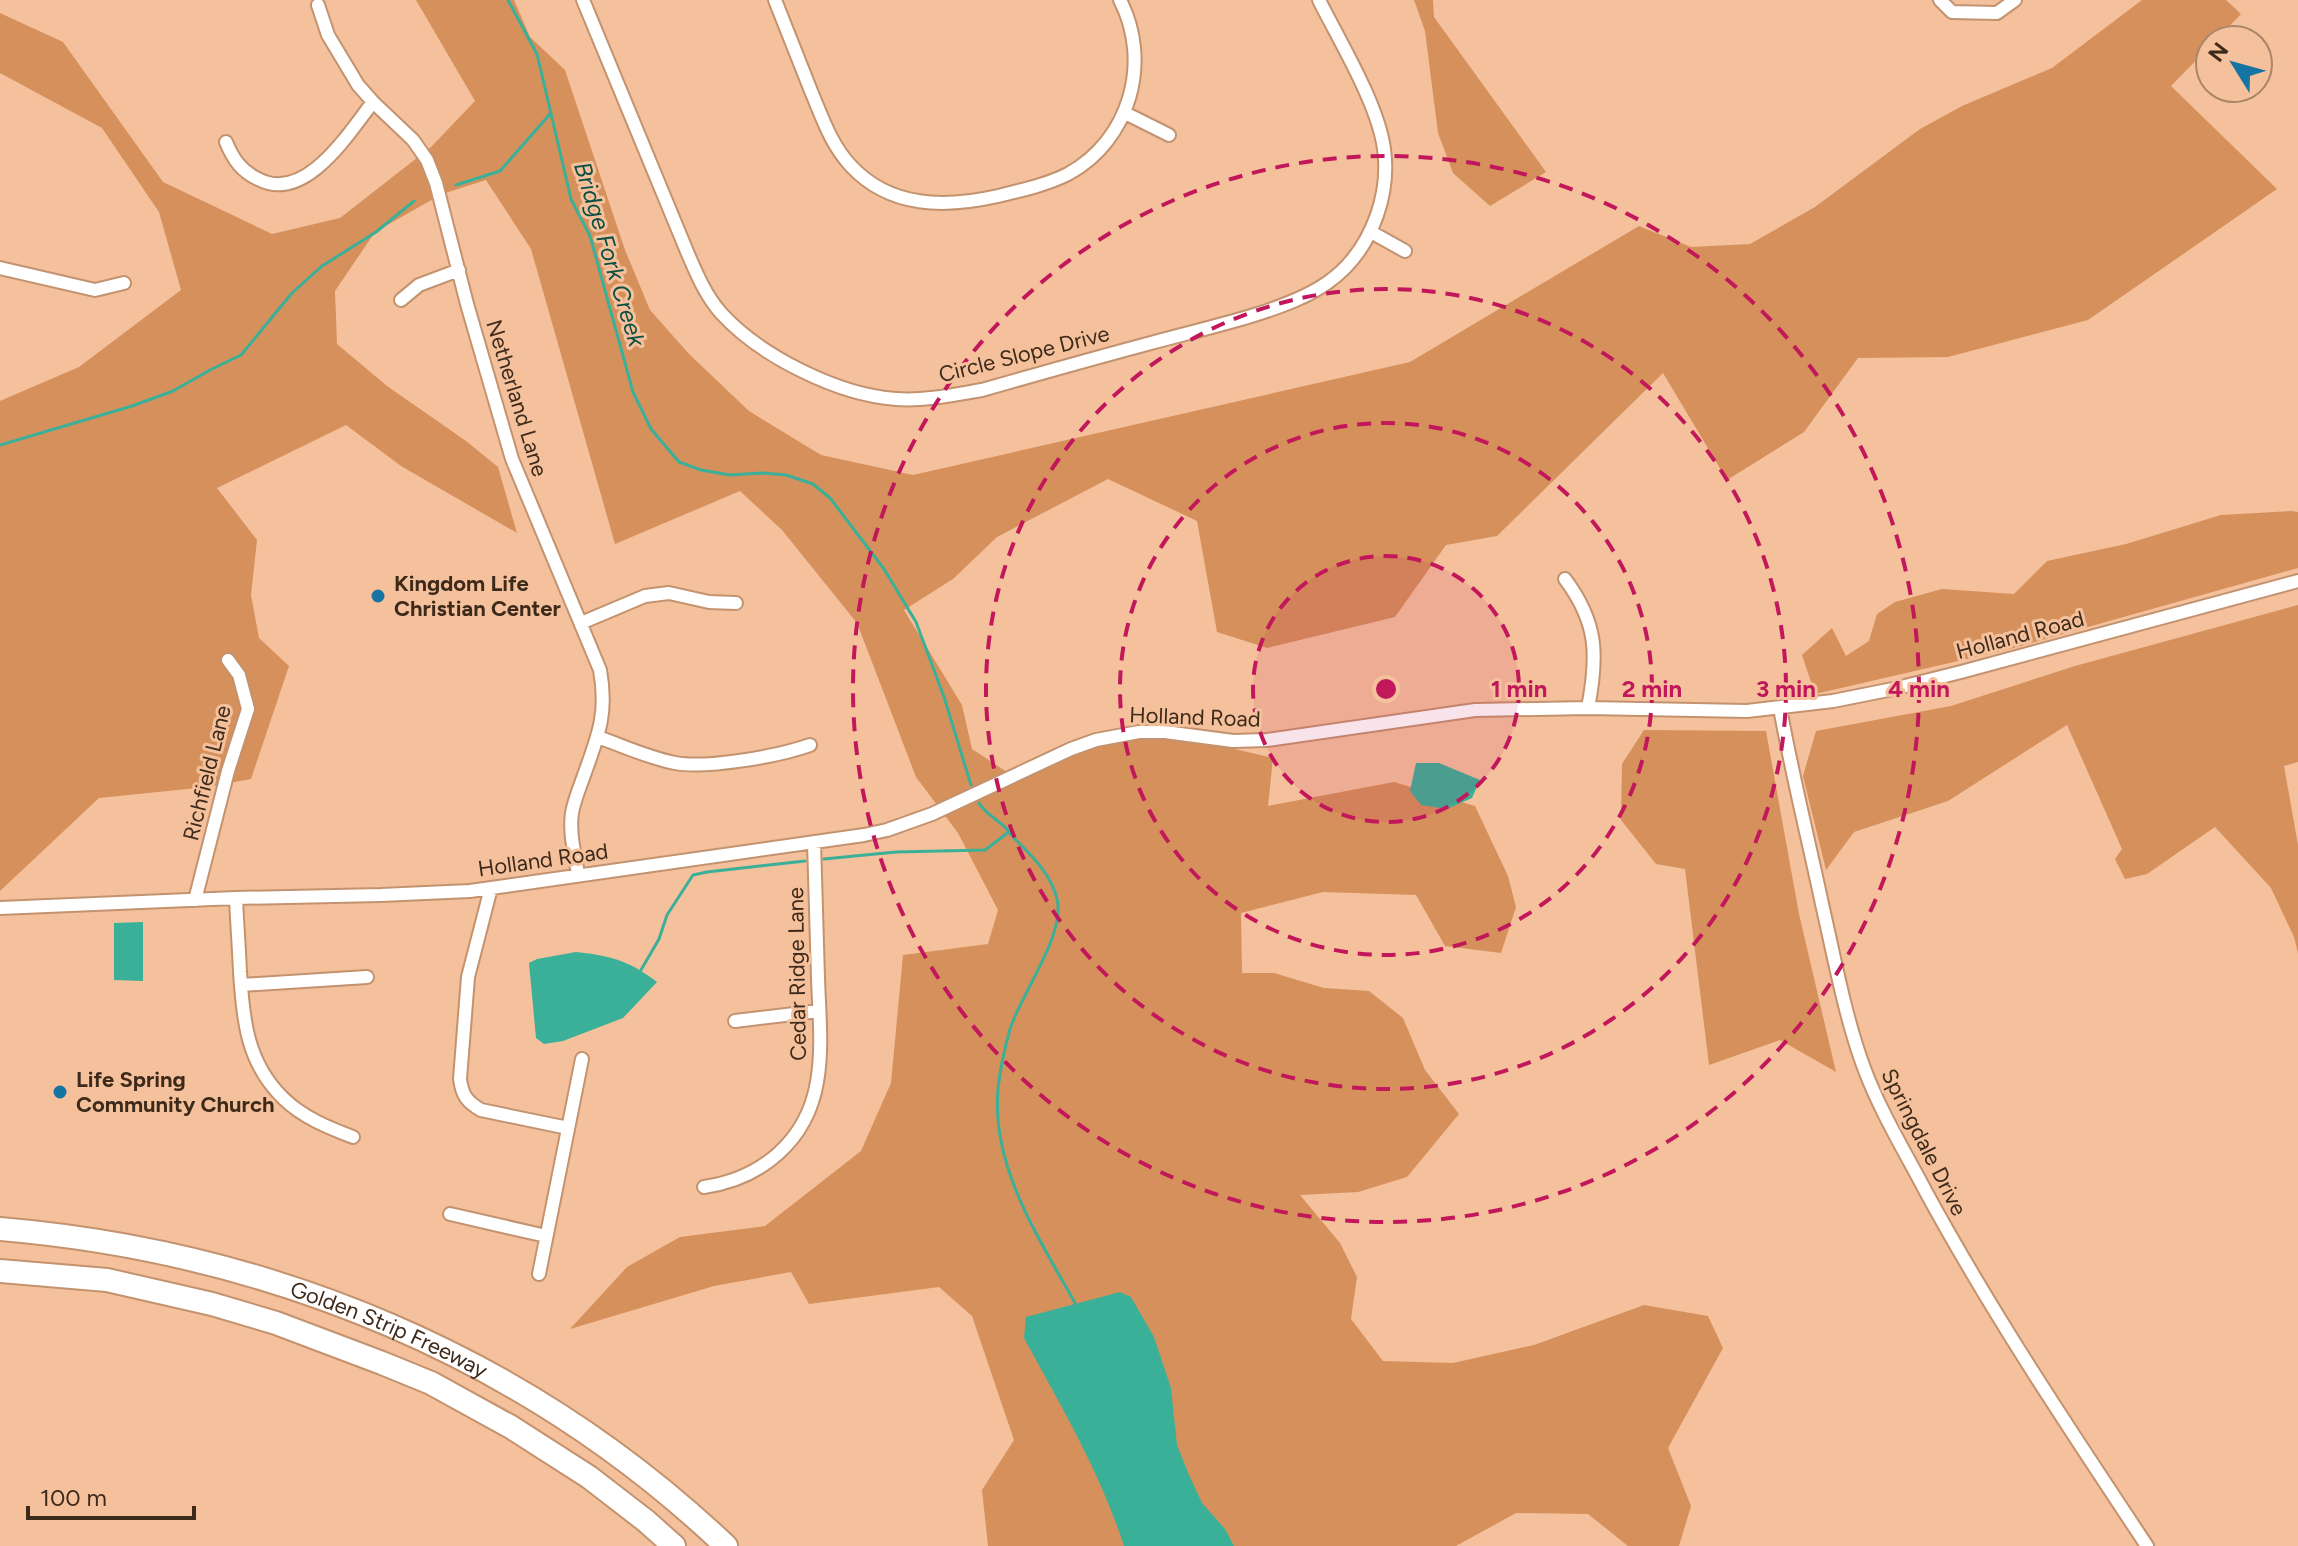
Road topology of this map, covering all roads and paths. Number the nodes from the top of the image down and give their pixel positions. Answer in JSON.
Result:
{"nodes":[{"id":1,"x":583,"y":0,"type":"edge"},
{"id":2,"x":775,"y":0,"type":"edge"},
{"id":3,"x":1120,"y":0,"type":"edge"},
{"id":4,"x":1319,"y":0,"type":"edge"},
{"id":5,"x":1940,"y":0,"type":"edge"},
{"id":6,"x":2015,"y":0,"type":"edge"},
{"id":7,"x":318,"y":5,"type":"dead end"},
{"id":8,"x":373,"y":102,"type":"junction"},
{"id":9,"x":1125,"y":113,"type":"junction"},
{"id":10,"x":1169,"y":135,"type":"dead end"},
{"id":11,"x":226,"y":142,"type":"dead end"},
{"id":12,"x":1371,"y":232,"type":"junction"},
{"id":13,"x":1405,"y":251,"type":"dead end"},
{"id":14,"x":0,"y":268,"type":"edge"},
{"id":15,"x":459,"y":270,"type":"junction"},
{"id":16,"x":124,"y":283,"type":"dead end"},
{"id":17,"x":401,"y":300,"type":"dead end"},
{"id":18,"x":1565,"y":579,"type":"dead end"},
{"id":19,"x":2298,"y":581,"type":"edge"},
{"id":20,"x":736,"y":603,"type":"dead end"},
{"id":21,"x":581,"y":623,"type":"junction"},
{"id":22,"x":228,"y":660,"type":"dead end"},
{"id":23,"x":1588,"y":708,"type":"junction"},
{"id":24,"x":1780,"y":708,"type":"junction"},
{"id":25,"x":598,"y":737,"type":"junction"},
{"id":26,"x":810,"y":745,"type":"dead end"},
{"id":27,"x":814,"y":842,"type":"junction"},
{"id":28,"x":578,"y":874,"type":"junction"},
{"id":29,"x":491,"y":888,"type":"junction"},
{"id":30,"x":236,"y":898,"type":"junction"},
{"id":31,"x":195,"y":900,"type":"junction"},
{"id":32,"x":0,"y":908,"type":"edge"},
{"id":33,"x":367,"y":977,"type":"dead end"},
{"id":34,"x":241,"y":985,"type":"junction"},
{"id":35,"x":819,"y":1011,"type":"junction"},
{"id":36,"x":735,"y":1021,"type":"dead end"},
{"id":37,"x":582,"y":1059,"type":"dead end"},
{"id":38,"x":568,"y":1128,"type":"junction"},
{"id":39,"x":353,"y":1137,"type":"dead end"},
{"id":40,"x":704,"y":1187,"type":"dead end"},
{"id":41,"x":450,"y":1214,"type":"dead end"},
{"id":42,"x":0,"y":1229,"type":"edge"},
{"id":43,"x":546,"y":1236,"type":"junction"},
{"id":44,"x":0,"y":1271,"type":"edge"},
{"id":45,"x":539,"y":1274,"type":"dead end"},
{"id":46,"x":706,"y":1527,"type":"junction"},
{"id":47,"x":674,"y":1546,"type":"edge"},
{"id":48,"x":726,"y":1546,"type":"edge"},
{"id":49,"x":733,"y":1546,"type":"edge"},
{"id":50,"x":2147,"y":1546,"type":"edge"}],
"edges":[{"from":1,"to":12,"type":"street","name":"Circle Slope Drive"},
{"from":2,"to":9,"type":"street"},
{"from":3,"to":9,"type":"street"},
{"from":4,"to":12,"type":"street","name":"Circle Slope Drive"},
{"from":5,"to":6,"type":"street"},
{"from":7,"to":8,"type":"street","name":"Netherland Lane"},
{"from":8,"to":11,"type":"street"},
{"from":8,"to":15,"type":"street","name":"Netherland Lane"},
{"from":9,"to":10,"type":"street"},
{"from":12,"to":13,"type":"street"},
{"from":14,"to":16,"type":"street"},
{"from":15,"to":17,"type":"street"},
{"from":15,"to":21,"type":"street","name":"Netherland Lane"},
{"from":18,"to":23,"type":"street"},
{"from":19,"to":24,"type":"street","name":"Holland Road"},
{"from":20,"to":21,"type":"street"},
{"from":21,"to":25,"type":"street","name":"Netherland Lane"},
{"from":22,"to":31,"type":"street","name":"Richfield Lane"},
{"from":23,"to":24,"type":"street","name":"Holland Road"},
{"from":23,"to":27,"type":"street","name":"Holland Road"},
{"from":24,"to":50,"type":"street","name":"Springdale Drive"},
{"from":25,"to":26,"type":"street"},
{"from":25,"to":28,"type":"street","name":"Netherland Lane"},
{"from":27,"to":28,"type":"street","name":"Holland Road"},
{"from":27,"to":35,"type":"street","name":"Cedar Ridge Lane"},
{"from":28,"to":29,"type":"street","name":"Holland Road"},
{"from":29,"to":30,"type":"street","name":"Holland Road"},
{"from":29,"to":38,"type":"street"},
{"from":30,"to":31,"type":"street","name":"Holland Road"},
{"from":30,"to":34,"type":"street"},
{"from":31,"to":32,"type":"street","name":"Holland Road"},
{"from":33,"to":34,"type":"street"},
{"from":34,"to":39,"type":"street"},
{"from":35,"to":36,"type":"street"},
{"from":35,"to":40,"type":"street","name":"Cedar Ridge Lane"},
{"from":37,"to":38,"type":"street"},
{"from":38,"to":43,"type":"street"},
{"from":41,"to":43,"type":"street"},
{"from":42,"to":46,"type":"highway","name":"Golden Strip Freeway"},
{"from":43,"to":45,"type":"street"},
{"from":44,"to":47,"type":"highway","name":"Golden Strip Freeway"},
{"from":46,"to":48,"type":"highway","name":"Golden Strip Freeway"},
{"from":46,"to":49,"type":"highway"}]}
